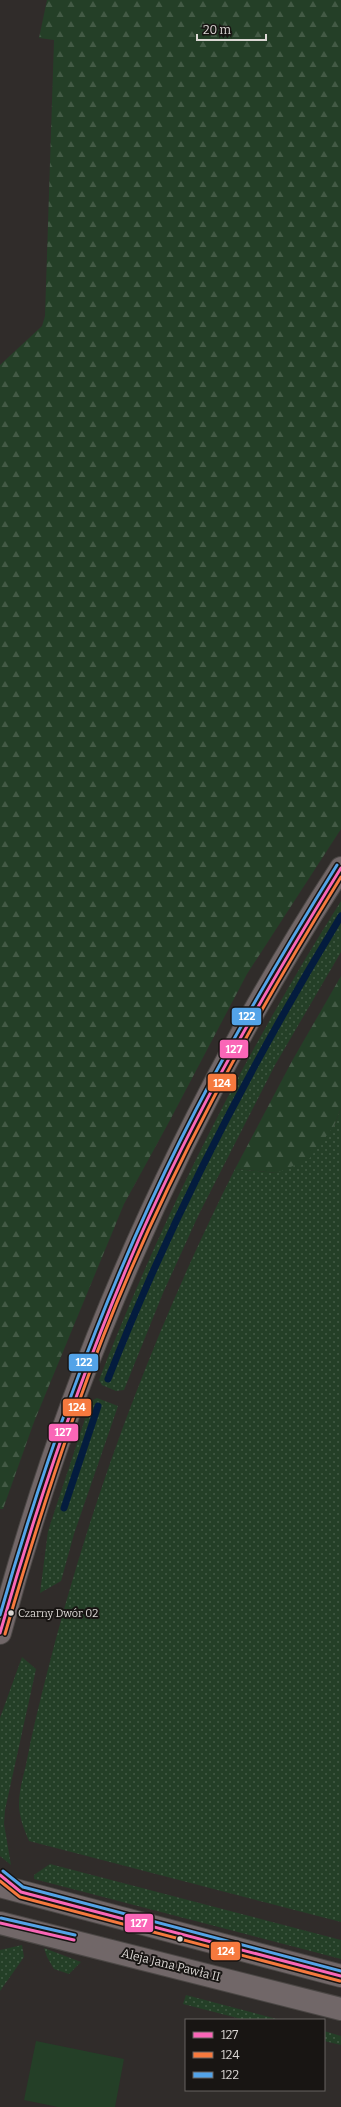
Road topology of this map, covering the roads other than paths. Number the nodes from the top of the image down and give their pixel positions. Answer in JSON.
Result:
{"nodes":[{"id":1,"x":341,"y":868,"type":"edge"},
{"id":2,"x":0,"y":1633,"type":"edge"},
{"id":3,"x":0,"y":1875,"type":"edge"},
{"id":4,"x":0,"y":1886,"type":"edge"},
{"id":5,"x":21,"y":1892,"type":"junction"},
{"id":6,"x":0,"y":1922,"type":"edge"},
{"id":7,"x":341,"y":1976,"type":"edge"},
{"id":8,"x":341,"y":2009,"type":"edge"}],
"edges":[{"from":1,"to":2,"type":"main road"},
{"from":3,"to":5,"type":"main road"},
{"from":4,"to":5,"type":"main road"},
{"from":5,"to":7,"type":"main road"},
{"from":6,"to":8,"type":"main road","name":"Aleja Jana Pawła II"}]}
